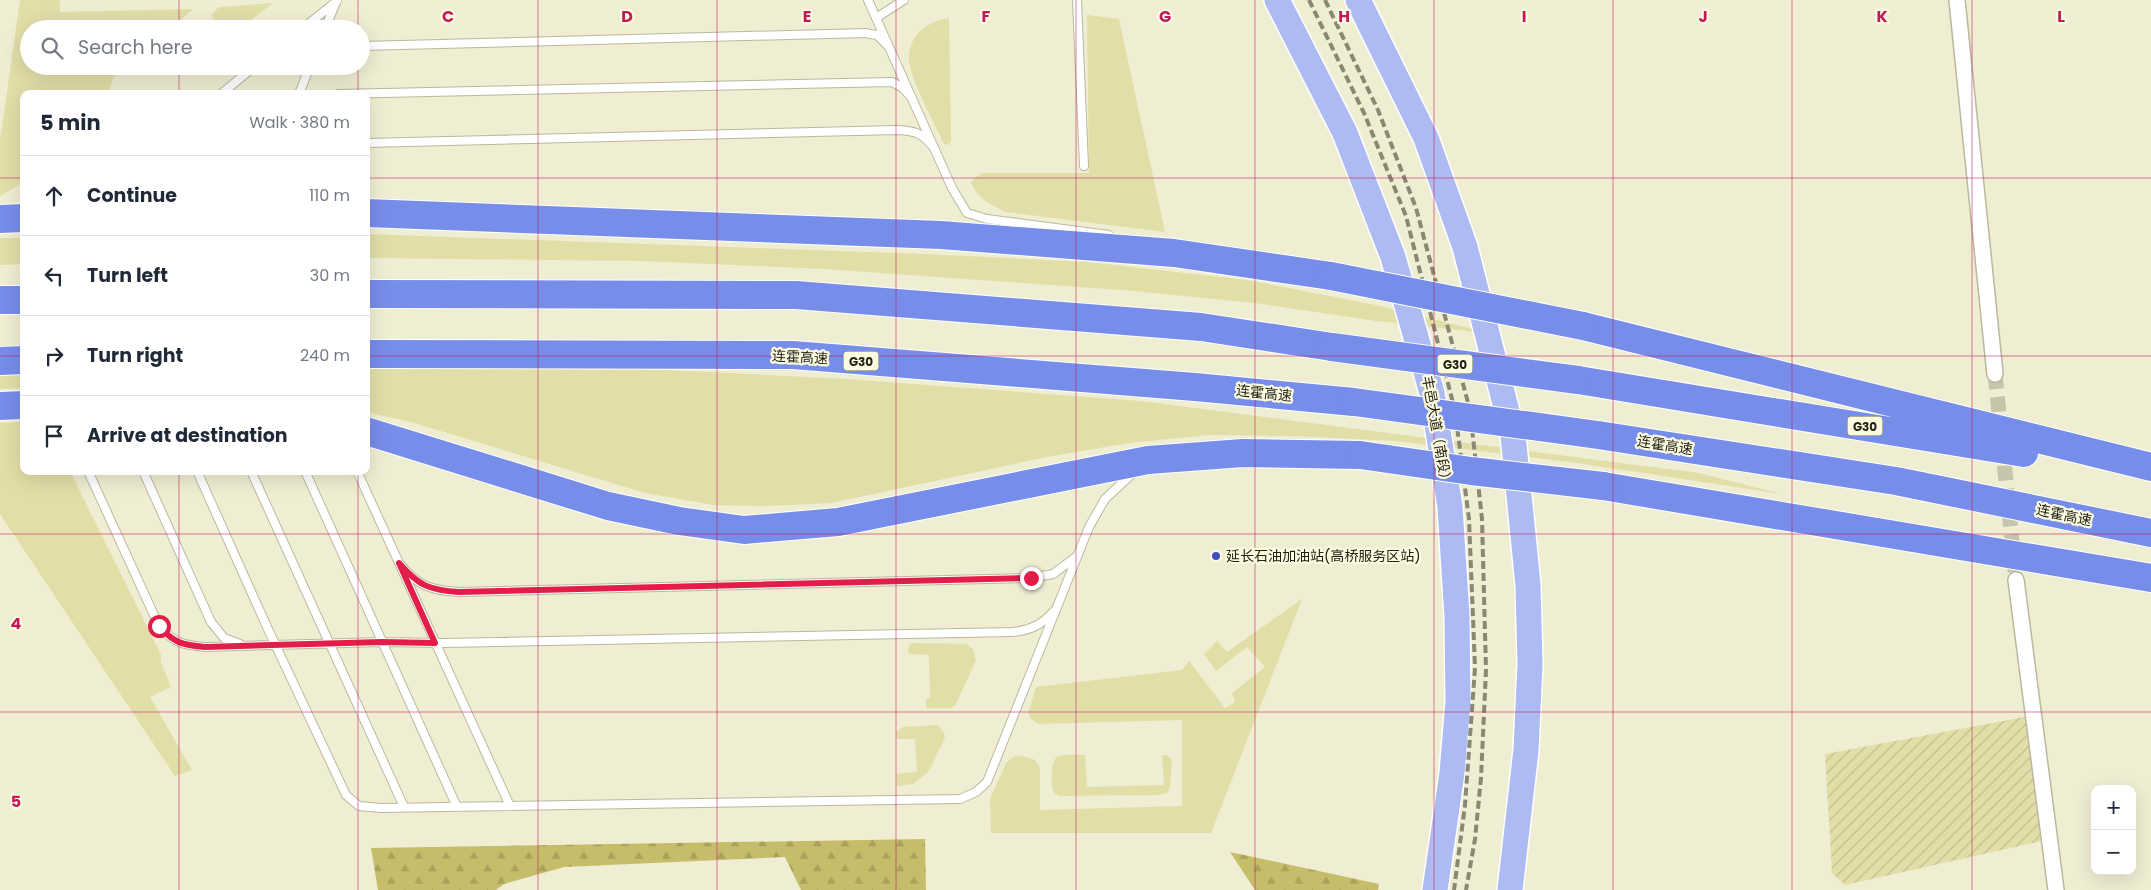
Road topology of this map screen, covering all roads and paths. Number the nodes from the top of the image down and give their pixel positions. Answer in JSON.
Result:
{"nodes":[{"id":1,"x":337,"y":0,"type":"edge"},
{"id":2,"x":868,"y":0,"type":"edge"},
{"id":3,"x":904,"y":0,"type":"edge"},
{"id":4,"x":1077,"y":0,"type":"edge"},
{"id":5,"x":1278,"y":0,"type":"edge"},
{"id":6,"x":1358,"y":0,"type":"edge"},
{"id":7,"x":1957,"y":0,"type":"edge"},
{"id":8,"x":876,"y":18,"type":"junction"},
{"id":9,"x":313,"y":20,"type":"edge"},
{"id":10,"x":329,"y":20,"type":"edge"},
{"id":11,"x":370,"y":46,"type":"edge"},
{"id":12,"x":888,"y":46,"type":"junction"},
{"id":13,"x":244,"y":75,"type":"edge"},
{"id":14,"x":306,"y":75,"type":"edge"},
{"id":15,"x":226,"y":90,"type":"edge"},
{"id":16,"x":301,"y":90,"type":"edge"},
{"id":17,"x":370,"y":93,"type":"edge"},
{"id":18,"x":912,"y":98,"type":"junction"},
{"id":19,"x":370,"y":143,"type":"edge"},
{"id":20,"x":935,"y":149,"type":"junction"},
{"id":21,"x":1084,"y":166,"type":"dead end"},
{"id":22,"x":370,"y":214,"type":"edge"},
{"id":23,"x":20,"y":218,"type":"edge"},
{"id":24,"x":0,"y":219,"type":"edge"},
{"id":25,"x":1114,"y":236,"type":"dead end"},
{"id":26,"x":1163,"y":243,"type":"dead end"},
{"id":27,"x":1212,"y":258,"type":"junction"},
{"id":28,"x":370,"y":294,"type":"edge"},
{"id":29,"x":0,"y":300,"type":"edge"},
{"id":30,"x":20,"y":300,"type":"edge"},
{"id":31,"x":370,"y":354,"type":"edge"},
{"id":32,"x":20,"y":360,"type":"edge"},
{"id":33,"x":0,"y":361,"type":"edge"},
{"id":34,"x":1995,"y":374,"type":"tunnel mouth"},
{"id":35,"x":20,"y":405,"type":"edge"},
{"id":36,"x":0,"y":406,"type":"edge"},
{"id":37,"x":370,"y":432,"type":"edge"},
{"id":38,"x":1169,"y":458,"type":"junction"},
{"id":39,"x":2151,"y":467,"type":"edge"},
{"id":40,"x":2151,"y":474,"type":"edge"},
{"id":41,"x":90,"y":475,"type":"edge"},
{"id":42,"x":145,"y":475,"type":"edge"},
{"id":43,"x":199,"y":475,"type":"edge"},
{"id":44,"x":253,"y":475,"type":"edge"},
{"id":45,"x":306,"y":475,"type":"edge"},
{"id":46,"x":359,"y":475,"type":"edge"},
{"id":47,"x":2151,"y":533,"type":"edge"},
{"id":48,"x":1076,"y":557,"type":"junction"},
{"id":49,"x":399,"y":563,"type":"junction"},
{"id":50,"x":2151,"y":578,"type":"edge"},
{"id":51,"x":2016,"y":580,"type":"tunnel mouth"},
{"id":52,"x":1057,"y":608,"type":"junction"},
{"id":53,"x":382,"y":642,"type":"junction"},
{"id":54,"x":435,"y":643,"type":"junction"},
{"id":55,"x":329,"y":644,"type":"junction"},
{"id":56,"x":276,"y":645,"type":"junction"},
{"id":57,"x":246,"y":646,"type":"junction"},
{"id":58,"x":510,"y":806,"type":"junction"},
{"id":59,"x":404,"y":807,"type":"junction"},
{"id":60,"x":457,"y":807,"type":"junction"},
{"id":61,"x":1434,"y":890,"type":"edge"},
{"id":62,"x":1510,"y":890,"type":"edge"},
{"id":63,"x":2056,"y":890,"type":"edge"}],
"edges":[{"from":1,"to":9,"type":"lane"},
{"from":1,"to":10,"type":"lane"},
{"from":2,"to":8,"type":"lane"},
{"from":3,"to":8,"type":"lane"},
{"from":4,"to":21,"type":"lane"},
{"from":5,"to":61,"type":"main road","name":"丰邑大道（南段）"},
{"from":6,"to":62,"type":"main road"},
{"from":7,"to":34,"type":"street"},
{"from":8,"to":12,"type":"lane"},
{"from":11,"to":12,"type":"lane"},
{"from":12,"to":18,"type":"lane"},
{"from":13,"to":15,"type":"lane"},
{"from":14,"to":16,"type":"lane"},
{"from":17,"to":18,"type":"lane"},
{"from":18,"to":20,"type":"lane"},
{"from":19,"to":20,"type":"lane"},
{"from":20,"to":25,"type":"lane"},
{"from":22,"to":27,"type":"highway"},
{"from":23,"to":24,"type":"highway"},
{"from":26,"to":27,"type":"lane"},
{"from":27,"to":39,"type":"highway","bridge":true},
{"from":28,"to":40,"type":"highway","number":"G30","bridge":true},
{"from":29,"to":30,"type":"highway"},
{"from":31,"to":47,"type":"highway","name":"连霍高速","number":"G30","bridge":true},
{"from":32,"to":33,"type":"highway"},
{"from":35,"to":36,"type":"highway"},
{"from":37,"to":38,"type":"highway"},
{"from":38,"to":48,"type":"lane"},
{"from":38,"to":50,"type":"highway","bridge":true},
{"from":41,"to":57,"type":"lane"},
{"from":42,"to":57,"type":"lane"},
{"from":43,"to":56,"type":"lane"},
{"from":44,"to":55,"type":"lane"},
{"from":45,"to":53,"type":"lane"},
{"from":46,"to":49,"type":"lane"},
{"from":48,"to":49,"type":"lane"},
{"from":48,"to":52,"type":"lane"},
{"from":49,"to":54,"type":"lane"},
{"from":51,"to":63,"type":"street"},
{"from":52,"to":54,"type":"lane"},
{"from":52,"to":58,"type":"lane"},
{"from":53,"to":54,"type":"lane"},
{"from":53,"to":55,"type":"lane"},
{"from":53,"to":60,"type":"lane"},
{"from":54,"to":58,"type":"lane"},
{"from":55,"to":56,"type":"lane"},
{"from":55,"to":59,"type":"lane"},
{"from":56,"to":57,"type":"lane"},
{"from":56,"to":59,"type":"lane"},
{"from":58,"to":60,"type":"lane"},
{"from":59,"to":60,"type":"lane"}]}
